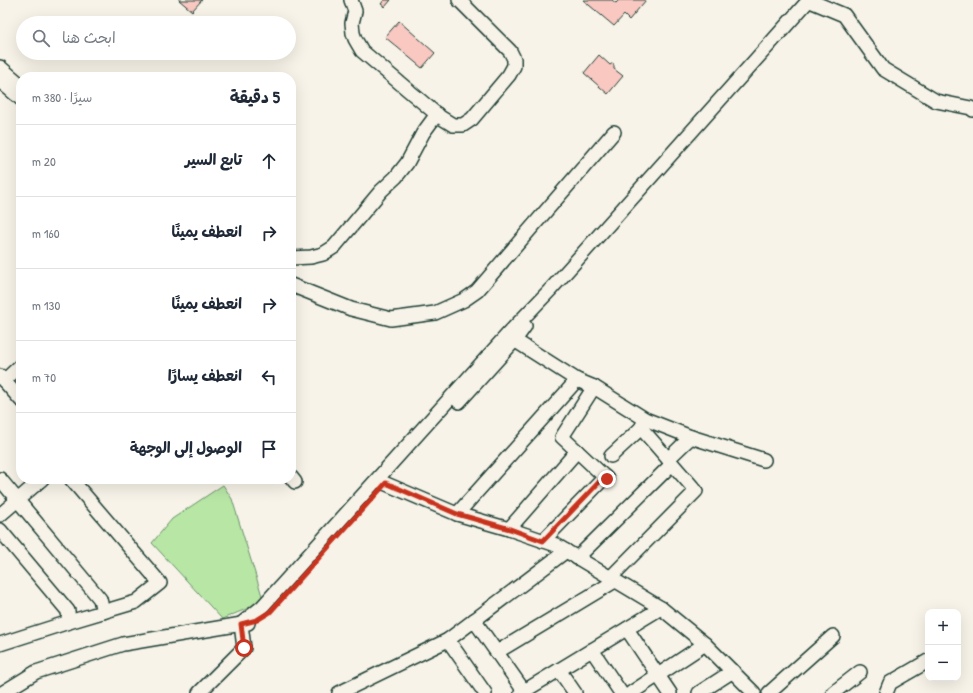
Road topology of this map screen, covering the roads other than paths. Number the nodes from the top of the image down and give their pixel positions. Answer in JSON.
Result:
{"nodes":[{"id":1,"x":350,"y":0,"type":"edge"},
{"id":2,"x":459,"y":0,"type":"edge"},
{"id":3,"x":808,"y":0,"type":"edge"},
{"id":4,"x":0,"y":67,"type":"edge"},
{"id":5,"x":0,"y":81,"type":"edge"},
{"id":6,"x":16,"y":81,"type":"edge"},
{"id":7,"x":16,"y":95,"type":"edge"},
{"id":8,"x":973,"y":110,"type":"edge"},
{"id":9,"x":437,"y":114,"type":"junction"},
{"id":10,"x":614,"y":132,"type":"dead end"},
{"id":11,"x":296,"y":258,"type":"edge"},
{"id":12,"x":296,"y":287,"type":"edge"},
{"id":13,"x":511,"y":338,"type":"junction"},
{"id":14,"x":16,"y":369,"type":"edge"},
{"id":15,"x":2,"y":379,"type":"edge"},
{"id":16,"x":578,"y":380,"type":"junction"},
{"id":17,"x":594,"y":387,"type":"junction"},
{"id":18,"x":16,"y":394,"type":"edge"},
{"id":19,"x":643,"y":424,"type":"junction"},
{"id":20,"x":692,"y":437,"type":"junction"},
{"id":21,"x":578,"y":451,"type":"junction"},
{"id":22,"x":611,"y":456,"type":"dead end"},
{"id":23,"x":764,"y":460,"type":"dead end"},
{"id":24,"x":670,"y":461,"type":"junction"},
{"id":25,"x":0,"y":479,"type":"edge"},
{"id":26,"x":381,"y":481,"type":"junction"},
{"id":27,"x":36,"y":484,"type":"edge"},
{"id":28,"x":75,"y":484,"type":"edge"},
{"id":29,"x":18,"y":500,"type":"junction"},
{"id":30,"x":457,"y":514,"type":"junction"},
{"id":31,"x":0,"y":515,"type":"edge"},
{"id":32,"x":510,"y":529,"type":"junction"},
{"id":33,"x":0,"y":530,"type":"edge"},
{"id":34,"x":543,"y":541,"type":"junction"},
{"id":35,"x":566,"y":551,"type":"junction"},
{"id":36,"x":577,"y":558,"type":"junction"},
{"id":37,"x":612,"y":579,"type":"junction"},
{"id":38,"x":661,"y":608,"type":"junction"},
{"id":39,"x":103,"y":612,"type":"junction"},
{"id":40,"x":474,"y":620,"type":"junction"},
{"id":41,"x":69,"y":622,"type":"junction"},
{"id":42,"x":241,"y":624,"type":"junction"},
{"id":43,"x":627,"y":629,"type":"junction"},
{"id":44,"x":833,"y":636,"type":"dead end"},
{"id":45,"x":448,"y":640,"type":"junction"},
{"id":46,"x":0,"y":644,"type":"edge"},
{"id":47,"x":706,"y":644,"type":"junction"},
{"id":48,"x":592,"y":650,"type":"junction"},
{"id":49,"x":497,"y":652,"type":"junction"},
{"id":50,"x":925,"y":662,"type":"edge"},
{"id":51,"x":559,"y":670,"type":"junction"},
{"id":52,"x":733,"y":671,"type":"junction"},
{"id":53,"x":860,"y":672,"type":"dead end"},
{"id":54,"x":658,"y":675,"type":"junction"},
{"id":55,"x":526,"y":691,"type":"edge"},
{"id":56,"x":2,"y":693,"type":"edge"},
{"id":57,"x":199,"y":693,"type":"edge"},
{"id":58,"x":339,"y":693,"type":"edge"},
{"id":59,"x":486,"y":693,"type":"edge"},
{"id":60,"x":574,"y":693,"type":"edge"},
{"id":61,"x":621,"y":693,"type":"edge"},
{"id":62,"x":631,"y":693,"type":"edge"},
{"id":63,"x":670,"y":693,"type":"edge"},
{"id":64,"x":699,"y":693,"type":"edge"},
{"id":65,"x":754,"y":693,"type":"edge"},
{"id":66,"x":769,"y":693,"type":"edge"},
{"id":67,"x":834,"y":693,"type":"edge"},
{"id":68,"x":886,"y":693,"type":"edge"}],
"edges":[{"from":1,"to":9,"type":"street"},
{"from":2,"to":9,"type":"street"},
{"from":3,"to":8,"type":"street"},
{"from":3,"to":13,"type":"street"},
{"from":4,"to":6,"type":"street"},
{"from":5,"to":7,"type":"street"},
{"from":9,"to":11,"type":"street"},
{"from":10,"to":12,"type":"street"},
{"from":13,"to":16,"type":"street"},
{"from":13,"to":26,"type":"street"},
{"from":14,"to":15,"type":"street"},
{"from":15,"to":18,"type":"street"},
{"from":16,"to":17,"type":"street"},
{"from":16,"to":30,"type":"street"},
{"from":17,"to":19,"type":"street"},
{"from":17,"to":21,"type":"street"},
{"from":19,"to":20,"type":"street"},
{"from":19,"to":22,"type":"street"},
{"from":19,"to":24,"type":"street"},
{"from":20,"to":23,"type":"street"},
{"from":20,"to":24,"type":"street"},
{"from":21,"to":32,"type":"street"},
{"from":21,"to":34,"type":"street"},
{"from":24,"to":36,"type":"street"},
{"from":24,"to":37,"type":"street"},
{"from":25,"to":29,"type":"street"},
{"from":26,"to":30,"type":"street"},
{"from":26,"to":42,"type":"street"},
{"from":27,"to":29,"type":"street"},
{"from":28,"to":39,"type":"street"},
{"from":29,"to":31,"type":"street"},
{"from":29,"to":39,"type":"street"},
{"from":30,"to":32,"type":"street"},
{"from":32,"to":34,"type":"street"},
{"from":33,"to":41,"type":"street"},
{"from":34,"to":35,"type":"street"},
{"from":35,"to":36,"type":"street"},
{"from":35,"to":40,"type":"street"},
{"from":36,"to":37,"type":"street"},
{"from":37,"to":38,"type":"street"},
{"from":37,"to":49,"type":"street"},
{"from":38,"to":43,"type":"street"},
{"from":38,"to":47,"type":"street"},
{"from":39,"to":41,"type":"street"},
{"from":40,"to":45,"type":"street"},
{"from":40,"to":49,"type":"street"},
{"from":41,"to":46,"type":"street"},
{"from":42,"to":56,"type":"street"},
{"from":42,"to":57,"type":"street"},
{"from":43,"to":48,"type":"street"},
{"from":43,"to":54,"type":"street"},
{"from":44,"to":66,"type":"street"},
{"from":45,"to":58,"type":"street"},
{"from":45,"to":59,"type":"street"},
{"from":47,"to":52,"type":"street"},
{"from":47,"to":54,"type":"street"},
{"from":48,"to":51,"type":"street"},
{"from":48,"to":61,"type":"street"},
{"from":49,"to":55,"type":"street"},
{"from":50,"to":68,"type":"street"},
{"from":51,"to":55,"type":"street"},
{"from":51,"to":60,"type":"street"},
{"from":52,"to":64,"type":"street"},
{"from":52,"to":65,"type":"street"},
{"from":53,"to":67,"type":"street"},
{"from":54,"to":62,"type":"street"},
{"from":54,"to":63,"type":"street"}]}
